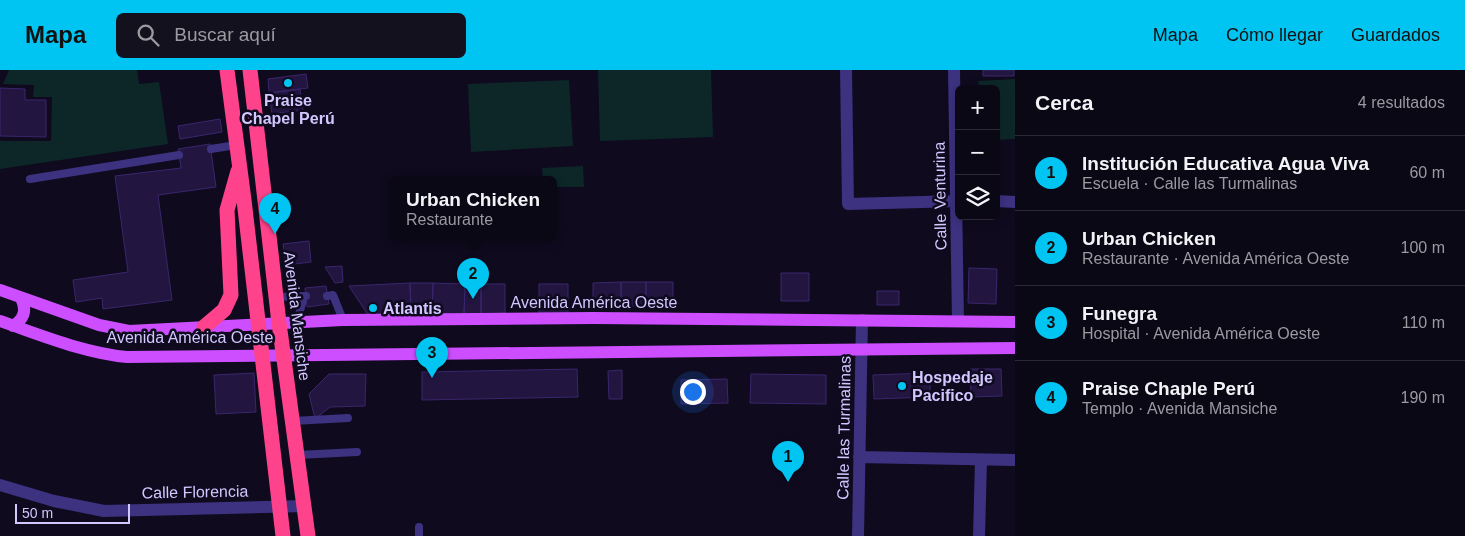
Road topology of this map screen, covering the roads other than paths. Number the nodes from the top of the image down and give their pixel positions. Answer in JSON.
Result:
{"nodes":[{"id":1,"x":227,"y":70,"type":"edge"},
{"id":2,"x":250,"y":70,"type":"edge"},
{"id":3,"x":846,"y":70,"type":"edge"},
{"id":4,"x":954,"y":70,"type":"edge"},
{"id":5,"x":257,"y":126,"type":"junction"},
{"id":6,"x":234,"y":128,"type":"junction"},
{"id":7,"x":236,"y":145,"type":"junction"},
{"id":8,"x":211,"y":149,"type":"dead end"},
{"id":9,"x":179,"y":155,"type":"dead end"},
{"id":10,"x":239,"y":165,"type":"junction"},
{"id":11,"x":956,"y":175,"type":"edge"},
{"id":12,"x":30,"y":179,"type":"dead end"},
{"id":13,"x":265,"y":197,"type":"junction"},
{"id":14,"x":244,"y":200,"type":"junction"},
{"id":15,"x":955,"y":201,"type":"edge"},
{"id":16,"x":1000,"y":201,"type":"edge"},
{"id":17,"x":1015,"y":202,"type":"edge"},
{"id":18,"x":957,"y":220,"type":"edge"},
{"id":19,"x":0,"y":290,"type":"edge"},
{"id":20,"x":328,"y":296,"type":"dead end"},
{"id":21,"x":276,"y":297,"type":"junction"},
{"id":22,"x":21,"y":298,"type":"junction"},
{"id":23,"x":343,"y":320,"type":"junction"},
{"id":24,"x":862,"y":320,"type":"junction"},
{"id":25,"x":0,"y":321,"type":"edge"},
{"id":26,"x":958,"y":321,"type":"junction"},
{"id":27,"x":297,"y":322,"type":"junction"},
{"id":28,"x":1015,"y":322,"type":"edge"},
{"id":29,"x":279,"y":323,"type":"junction"},
{"id":30,"x":258,"y":324,"type":"junction"},
{"id":31,"x":13,"y":326,"type":"junction"},
{"id":32,"x":204,"y":327,"type":"junction"},
{"id":33,"x":1015,"y":348,"type":"edge"},
{"id":34,"x":861,"y":349,"type":"junction"},
{"id":35,"x":262,"y":354,"type":"junction"},
{"id":36,"x":284,"y":354,"type":"junction"},
{"id":37,"x":348,"y":418,"type":"dead end"},
{"id":38,"x":293,"y":421,"type":"junction"},
{"id":39,"x":357,"y":452,"type":"dead end"},
{"id":40,"x":298,"y":455,"type":"junction"},
{"id":41,"x":859,"y":457,"type":"junction"},
{"id":42,"x":981,"y":460,"type":"junction"},
{"id":43,"x":1015,"y":460,"type":"edge"},
{"id":44,"x":0,"y":485,"type":"edge"},
{"id":45,"x":305,"y":506,"type":"junction"},
{"id":46,"x":280,"y":507,"type":"junction"},
{"id":47,"x":419,"y":527,"type":"dead end"},
{"id":48,"x":283,"y":536,"type":"edge"},
{"id":49,"x":308,"y":536,"type":"edge"},
{"id":50,"x":419,"y":536,"type":"edge"},
{"id":51,"x":858,"y":536,"type":"edge"},
{"id":52,"x":979,"y":536,"type":"edge"}],
"edges":[{"from":1,"to":6,"type":"highway"},
{"from":2,"to":5,"type":"highway","name":"Avenida Mansiche"},
{"from":3,"to":15,"type":"street"},
{"from":4,"to":11,"type":"street","name":"Calle Venturina"},
{"from":5,"to":6,"type":"highway"},
{"from":5,"to":13,"type":"highway","name":"Avenida Mansiche"},
{"from":6,"to":7,"type":"highway"},
{"from":7,"to":8,"type":"lane"},
{"from":7,"to":10,"type":"highway"},
{"from":9,"to":12,"type":"lane"},
{"from":10,"to":14,"type":"highway"},
{"from":10,"to":32,"type":"highway"},
{"from":13,"to":14,"type":"highway"},
{"from":13,"to":21,"type":"highway","name":"Avenida Mansiche"},
{"from":14,"to":30,"type":"highway"},
{"from":16,"to":17,"type":"street"},
{"from":18,"to":26,"type":"street","name":"Calle Venturina"},
{"from":19,"to":22,"type":"main road","name":"Avenida América Oeste"},
{"from":20,"to":23,"type":"lane"},
{"from":21,"to":27,"type":"lane"},
{"from":21,"to":29,"type":"highway","name":"Avenida Mansiche"},
{"from":22,"to":31,"type":"main road"},
{"from":22,"to":32,"type":"main road","name":"Avenida América Oeste"},
{"from":23,"to":24,"type":"main road","name":"Avenida América Oeste"},
{"from":23,"to":27,"type":"main road","name":"Avenida América Oeste"},
{"from":24,"to":26,"type":"main road","name":"Avenida América Oeste"},
{"from":24,"to":34,"type":"street","name":"Calle las Turmalinas"},
{"from":25,"to":31,"type":"main road","name":"Avenida América Oeste"},
{"from":26,"to":28,"type":"main road","name":"Avenida América Oeste"},
{"from":27,"to":29,"type":"main road","name":"Avenida América Oeste"},
{"from":29,"to":30,"type":"main road","name":"Avenida América Oeste"},
{"from":29,"to":36,"type":"highway","name":"Avenida Mansiche"},
{"from":30,"to":32,"type":"main road","name":"Avenida América Oeste"},
{"from":30,"to":35,"type":"highway"},
{"from":31,"to":35,"type":"main road","name":"Avenida América Oeste"},
{"from":33,"to":34,"type":"main road","name":"Avenida América Oeste"},
{"from":34,"to":36,"type":"main road","name":"Avenida América Oeste"},
{"from":34,"to":41,"type":"street","name":"Calle las Turmalinas"},
{"from":35,"to":36,"type":"main road","name":"Avenida América Oeste"},
{"from":35,"to":46,"type":"highway"},
{"from":36,"to":38,"type":"highway","name":"Avenida Mansiche"},
{"from":37,"to":38,"type":"lane"},
{"from":38,"to":40,"type":"highway","name":"Avenida Mansiche"},
{"from":39,"to":40,"type":"lane"},
{"from":40,"to":45,"type":"highway","name":"Avenida Mansiche"},
{"from":41,"to":42,"type":"street"},
{"from":41,"to":51,"type":"street","name":"Calle las Turmalinas"},
{"from":42,"to":43,"type":"street"},
{"from":42,"to":52,"type":"street"},
{"from":44,"to":46,"type":"street","name":"Calle Florencia"},
{"from":45,"to":46,"type":"street","name":"Calle Florencia"},
{"from":45,"to":49,"type":"highway","name":"Avenida Mansiche"},
{"from":46,"to":48,"type":"highway"},
{"from":47,"to":50,"type":"lane"}]}
